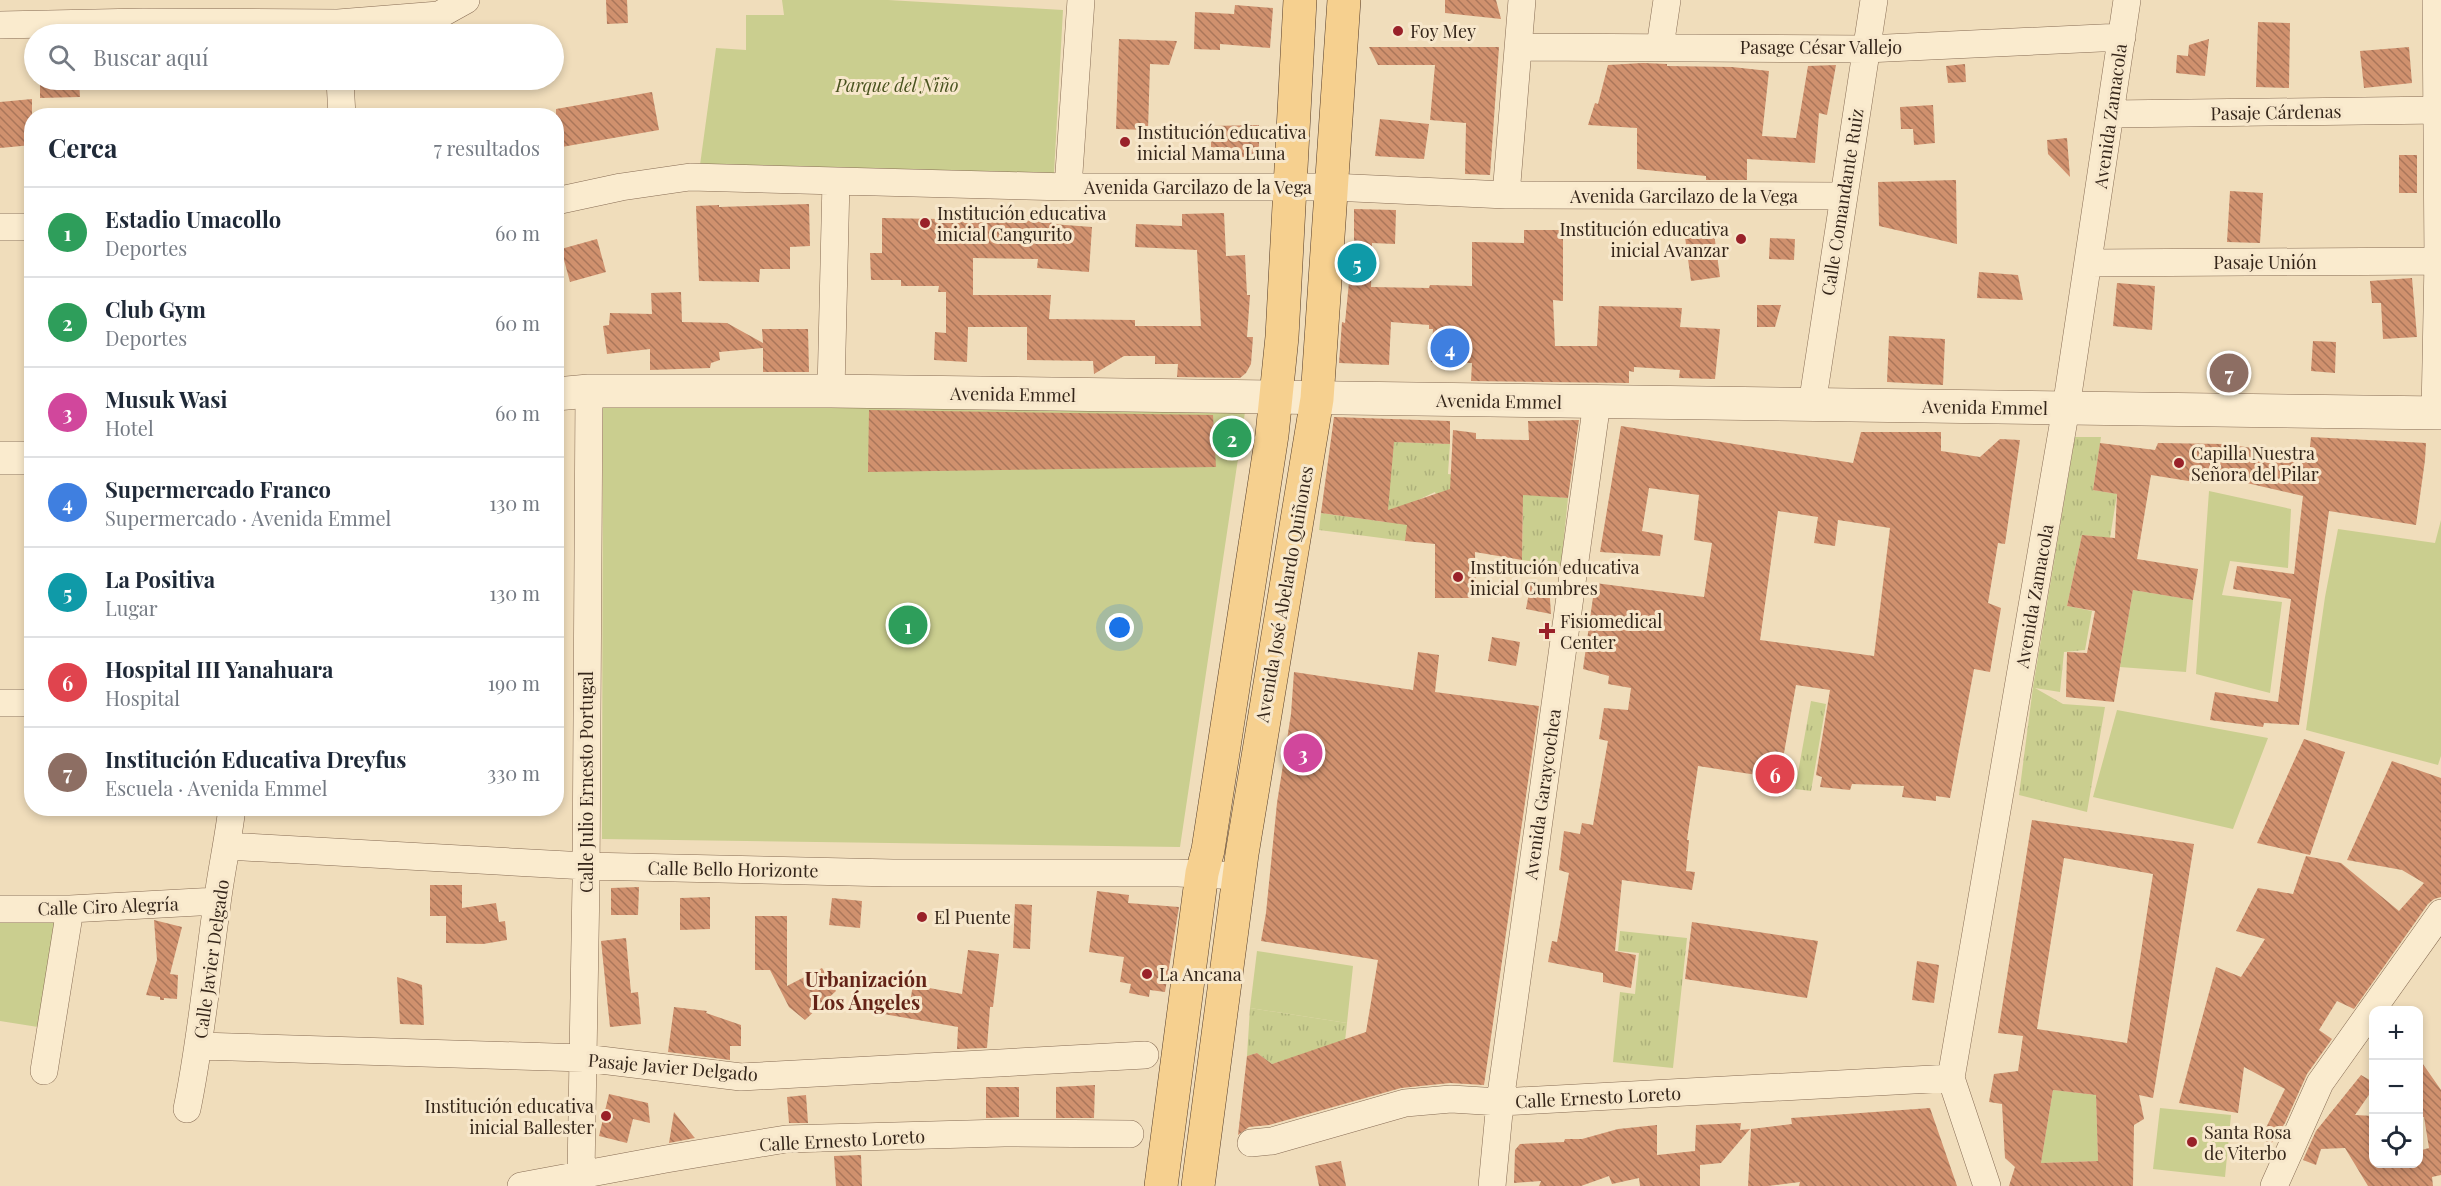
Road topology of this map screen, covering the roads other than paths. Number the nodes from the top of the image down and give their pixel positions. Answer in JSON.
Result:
{"nodes":[{"id":1,"x":466,"y":0,"type":"edge"},
{"id":2,"x":1081,"y":0,"type":"edge"},
{"id":3,"x":1300,"y":0,"type":"edge"},
{"id":4,"x":1344,"y":0,"type":"edge"},
{"id":5,"x":1522,"y":0,"type":"edge"},
{"id":6,"x":1667,"y":0,"type":"edge"},
{"id":7,"x":1874,"y":0,"type":"edge"},
{"id":8,"x":2127,"y":0,"type":"edge"},
{"id":9,"x":2436,"y":0,"type":"edge"},
{"id":10,"x":144,"y":11,"type":"edge"},
{"id":11,"x":338,"y":19,"type":"edge"},
{"id":12,"x":0,"y":25,"type":"edge"},
{"id":13,"x":2122,"y":37,"type":"junction"},
{"id":14,"x":1660,"y":47,"type":"junction"},
{"id":15,"x":1520,"y":48,"type":"junction"},
{"id":16,"x":1866,"y":49,"type":"junction"},
{"id":17,"x":341,"y":90,"type":"edge"},
{"id":18,"x":342,"y":108,"type":"edge"},
{"id":19,"x":2439,"y":110,"type":"edge"},
{"id":20,"x":2110,"y":114,"type":"junction"},
{"id":21,"x":836,"y":181,"type":"junction"},
{"id":22,"x":1068,"y":187,"type":"junction"},
{"id":23,"x":1290,"y":187,"type":"junction"},
{"id":24,"x":1331,"y":187,"type":"junction"},
{"id":25,"x":1506,"y":195,"type":"junction"},
{"id":26,"x":1842,"y":196,"type":"junction"},
{"id":27,"x":564,"y":199,"type":"edge"},
{"id":28,"x":0,"y":227,"type":"edge"},
{"id":29,"x":24,"y":227,"type":"edge"},
{"id":30,"x":2439,"y":261,"type":"edge"},
{"id":31,"x":2089,"y":263,"type":"junction"},
{"id":32,"x":589,"y":391,"type":"junction"},
{"id":33,"x":831,"y":391,"type":"junction"},
{"id":34,"x":564,"y":393,"type":"edge"},
{"id":35,"x":1274,"y":398,"type":"junction"},
{"id":36,"x":1317,"y":399,"type":"junction"},
{"id":37,"x":1596,"y":402,"type":"junction"},
{"id":38,"x":1812,"y":405,"type":"junction"},
{"id":39,"x":2066,"y":408,"type":"junction"},
{"id":40,"x":2438,"y":413,"type":"edge"},
{"id":41,"x":0,"y":458,"type":"edge"},
{"id":42,"x":24,"y":458,"type":"edge"},
{"id":43,"x":0,"y":703,"type":"edge"},
{"id":44,"x":24,"y":703,"type":"edge"},
{"id":45,"x":231,"y":816,"type":"edge"},
{"id":46,"x":227,"y":846,"type":"junction"},
{"id":47,"x":586,"y":866,"type":"junction"},
{"id":48,"x":1202,"y":873,"type":"junction"},
{"id":49,"x":1239,"y":876,"type":"junction"},
{"id":50,"x":217,"y":901,"type":"junction"},
{"id":51,"x":0,"y":909,"type":"edge"},
{"id":52,"x":70,"y":909,"type":"junction"},
{"id":53,"x":2441,"y":913,"type":"edge"},
{"id":54,"x":200,"y":1047,"type":"junction"},
{"id":55,"x":1145,"y":1055,"type":"dead end"},
{"id":56,"x":584,"y":1058,"type":"junction"},
{"id":57,"x":44,"y":1071,"type":"dead end"},
{"id":58,"x":1951,"y":1078,"type":"junction"},
{"id":59,"x":1500,"y":1102,"type":"junction"},
{"id":60,"x":187,"y":1109,"type":"dead end"},
{"id":61,"x":1130,"y":1134,"type":"dead end"},
{"id":62,"x":1251,"y":1143,"type":"dead end"},
{"id":63,"x":581,"y":1174,"type":"junction"},
{"id":64,"x":521,"y":1186,"type":"edge"},
{"id":65,"x":1161,"y":1186,"type":"edge"},
{"id":66,"x":1198,"y":1186,"type":"edge"},
{"id":67,"x":1492,"y":1186,"type":"edge"},
{"id":68,"x":1987,"y":1186,"type":"edge"},
{"id":69,"x":2274,"y":1186,"type":"edge"}],
"edges":[{"from":1,"to":11,"type":"street"},
{"from":2,"to":22,"type":"street"},
{"from":3,"to":23,"type":"main road","name":"Avenida José Abelardo Quiñones"},
{"from":4,"to":24,"type":"main road","name":"Avenida José Abelardo Quiñones"},
{"from":5,"to":15,"type":"street"},
{"from":6,"to":14,"type":"street"},
{"from":7,"to":16,"type":"street","name":"Calle Comandante Ruiz"},
{"from":8,"to":13,"type":"street","name":"Avenida Zamacola"},
{"from":9,"to":19,"type":"street"},
{"from":10,"to":11,"type":"street"},
{"from":10,"to":12,"type":"street"},
{"from":13,"to":16,"type":"street","name":"Pasage César Vallejo"},
{"from":13,"to":20,"type":"street","name":"Avenida Zamacola"},
{"from":14,"to":15,"type":"street","name":"Pasage César Vallejo"},
{"from":14,"to":16,"type":"street","name":"Pasage César Vallejo"},
{"from":15,"to":25,"type":"street"},
{"from":16,"to":26,"type":"street","name":"Calle Comandante Ruiz"},
{"from":17,"to":18,"type":"street"},
{"from":19,"to":20,"type":"street","name":"Pasaje Cárdenas"},
{"from":19,"to":30,"type":"street"},
{"from":20,"to":31,"type":"street","name":"Avenida Zamacola"},
{"from":21,"to":22,"type":"street","name":"Avenida Garcilazo de la Vega"},
{"from":21,"to":27,"type":"street","name":"Avenida Garcilazo de la Vega"},
{"from":21,"to":33,"type":"street"},
{"from":22,"to":23,"type":"street","name":"Avenida Garcilazo de la Vega"},
{"from":23,"to":24,"type":"street","name":"Avenida Garcilazo de la Vega"},
{"from":23,"to":35,"type":"main road","name":"Avenida José Abelardo Quiñones"},
{"from":24,"to":25,"type":"street","name":"Avenida Garcilazo de la Vega"},
{"from":24,"to":36,"type":"main road","name":"Avenida José Abelardo Quiñones"},
{"from":25,"to":26,"type":"street","name":"Avenida Garcilazo de la Vega"},
{"from":26,"to":38,"type":"street","name":"Calle Comandante Ruiz"},
{"from":28,"to":29,"type":"street"},
{"from":30,"to":31,"type":"street","name":"Pasaje Unión"},
{"from":30,"to":40,"type":"street"},
{"from":31,"to":39,"type":"street","name":"Avenida Zamacola"},
{"from":32,"to":33,"type":"street","name":"Avenida Emmel"},
{"from":32,"to":34,"type":"street","name":"Avenida Emmel"},
{"from":32,"to":47,"type":"street","name":"Calle Julio Ernesto Portugal"},
{"from":33,"to":35,"type":"street","name":"Avenida Emmel"},
{"from":35,"to":36,"type":"street","name":"Avenida Emmel"},
{"from":35,"to":48,"type":"main road","name":"Avenida José Abelardo Quiñones"},
{"from":36,"to":37,"type":"street","name":"Avenida Emmel"},
{"from":36,"to":49,"type":"main road","name":"Avenida José Abelardo Quiñones"},
{"from":37,"to":38,"type":"street","name":"Avenida Emmel"},
{"from":37,"to":59,"type":"street","name":"Avenida Garaycochea"},
{"from":38,"to":39,"type":"street","name":"Avenida Emmel"},
{"from":39,"to":40,"type":"street","name":"Avenida Emmel"},
{"from":39,"to":58,"type":"street","name":"Avenida Zamacola"},
{"from":41,"to":42,"type":"street"},
{"from":43,"to":44,"type":"street"},
{"from":45,"to":46,"type":"street","name":"Calle Javier Delgado"},
{"from":46,"to":47,"type":"street","name":"Calle Bello Horizonte"},
{"from":46,"to":50,"type":"street","name":"Calle Javier Delgado"},
{"from":47,"to":48,"type":"street","name":"Calle Bello Horizonte"},
{"from":47,"to":56,"type":"street","name":"Calle Julio Ernesto Portugal"},
{"from":48,"to":49,"type":"street","name":"Calle Bello Horizonte"},
{"from":48,"to":65,"type":"main road","name":"Avenida José Abelardo Quiñones"},
{"from":49,"to":66,"type":"main road","name":"Avenida José Abelardo Quiñones"},
{"from":50,"to":52,"type":"street","name":"Calle Ciro Alegría"},
{"from":50,"to":54,"type":"street","name":"Calle Javier Delgado"},
{"from":51,"to":52,"type":"street","name":"Calle Ciro Alegría"},
{"from":52,"to":57,"type":"street"},
{"from":53,"to":69,"type":"street"},
{"from":54,"to":56,"type":"street","name":"Pasaje Javier Delgado"},
{"from":54,"to":60,"type":"street","name":"Calle Javier Delgado"},
{"from":55,"to":56,"type":"street","name":"Pasaje Javier Delgado"},
{"from":56,"to":63,"type":"street","name":"Calle Julio Ernesto Portugal"},
{"from":58,"to":59,"type":"street","name":"Calle Ernesto Loreto"},
{"from":58,"to":68,"type":"street","name":"Avenida Zamacola"},
{"from":59,"to":62,"type":"street","name":"Calle Ernesto Loreto"},
{"from":59,"to":67,"type":"street","name":"Avenida Garaycochea"},
{"from":61,"to":63,"type":"street","name":"Calle Ernesto Loreto"},
{"from":63,"to":64,"type":"street","name":"Calle Ernesto Loreto"}]}
